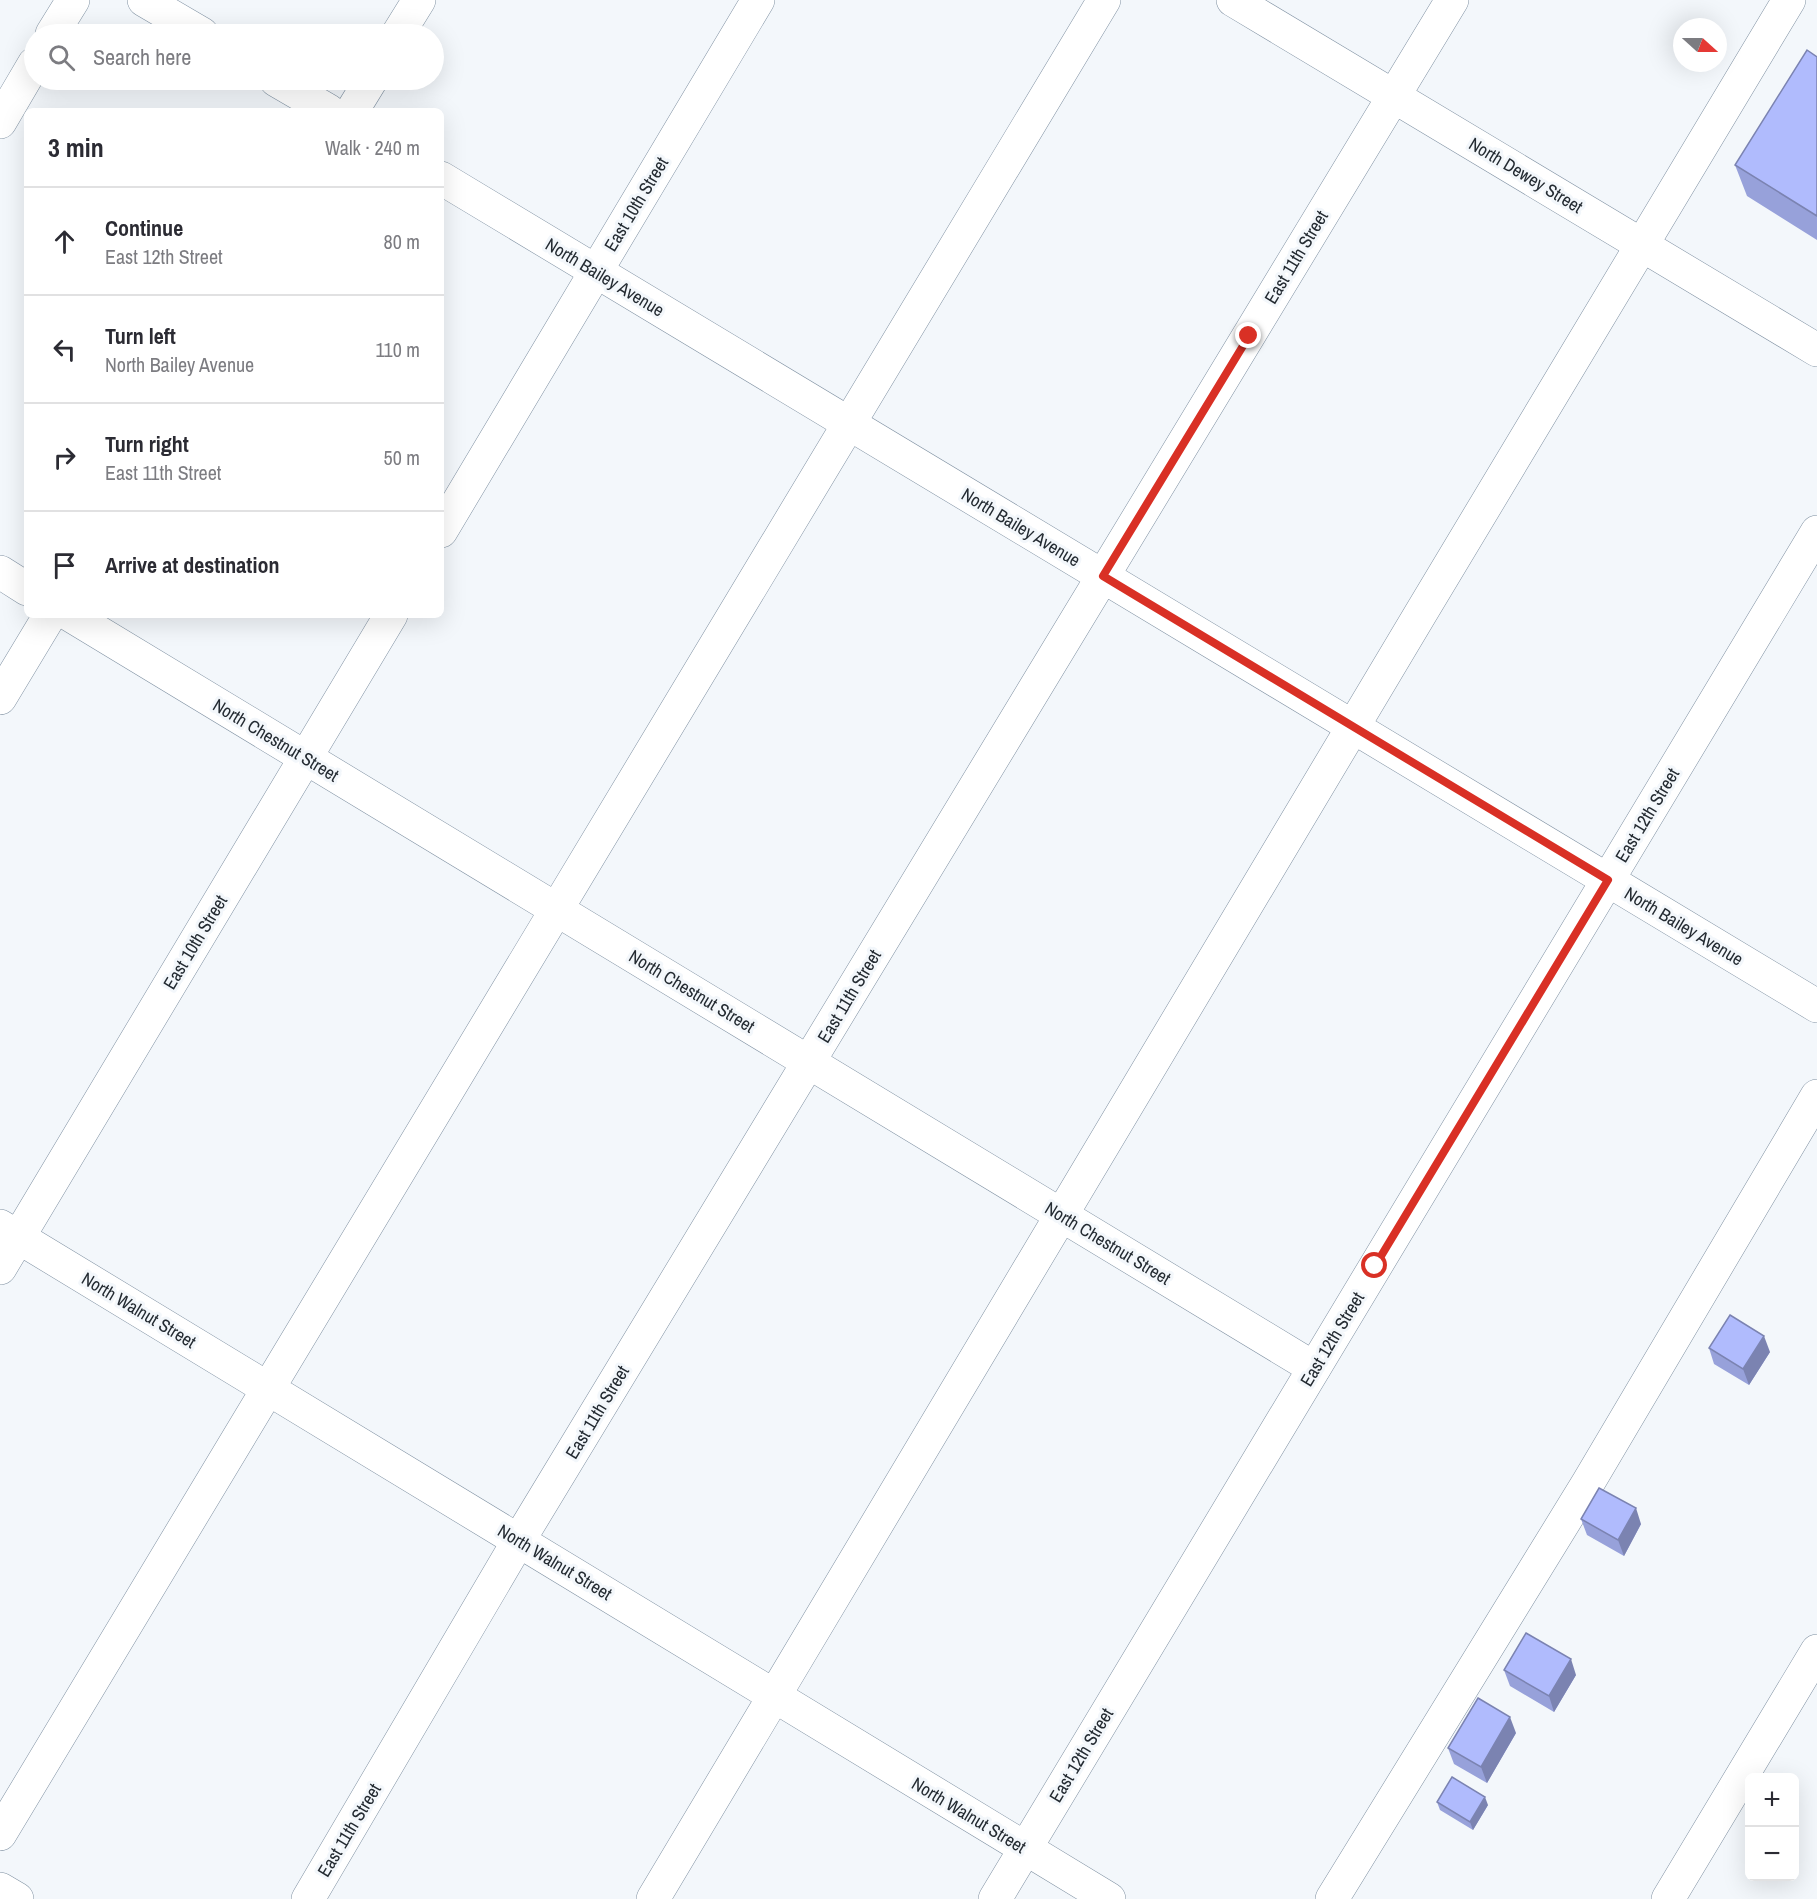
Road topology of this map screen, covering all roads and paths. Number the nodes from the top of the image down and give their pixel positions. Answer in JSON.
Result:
{"nodes":[{"id":1,"x":73,"y":0,"type":"edge"},
{"id":2,"x":144,"y":0,"type":"edge"},
{"id":3,"x":419,"y":0,"type":"edge"},
{"id":4,"x":758,"y":0,"type":"edge"},
{"id":5,"x":1104,"y":0,"type":"edge"},
{"id":6,"x":1233,"y":0,"type":"edge"},
{"id":7,"x":1452,"y":0,"type":"edge"},
{"id":8,"x":1789,"y":0,"type":"edge"},
{"id":9,"x":58,"y":24,"type":"edge"},
{"id":10,"x":185,"y":24,"type":"edge"},
{"id":11,"x":404,"y":24,"type":"edge"},
{"id":12,"x":24,"y":81,"type":"edge"},
{"id":13,"x":293,"y":90,"type":"edge"},
{"id":14,"x":365,"y":90,"type":"edge"},
{"id":15,"x":1394,"y":96,"type":"junction"},
{"id":16,"x":324,"y":108,"type":"edge"},
{"id":17,"x":354,"y":108,"type":"edge"},
{"id":18,"x":0,"y":122,"type":"edge"},
{"id":19,"x":444,"y":180,"type":"edge"},
{"id":20,"x":1642,"y":244,"type":"junction"},
{"id":21,"x":596,"y":271,"type":"junction"},
{"id":22,"x":1817,"y":350,"type":"edge"},
{"id":23,"x":850,"y":424,"type":"junction"},
{"id":24,"x":444,"y":526,"type":"edge"},
{"id":25,"x":1817,"y":532,"type":"edge"},
{"id":26,"x":0,"y":572,"type":"edge"},
{"id":27,"x":1103,"y":576,"type":"junction"},
{"id":28,"x":24,"y":587,"type":"edge"},
{"id":29,"x":48,"y":618,"type":"edge"},
{"id":30,"x":75,"y":618,"type":"edge"},
{"id":31,"x":389,"y":618,"type":"edge"},
{"id":32,"x":0,"y":698,"type":"edge"},
{"id":33,"x":1353,"y":727,"type":"junction"},
{"id":34,"x":306,"y":758,"type":"junction"},
{"id":35,"x":1608,"y":880,"type":"junction"},
{"id":36,"x":557,"y":909,"type":"junction"},
{"id":37,"x":1817,"y":1006,"type":"edge"},
{"id":38,"x":809,"y":1062,"type":"junction"},
{"id":39,"x":1817,"y":1096,"type":"edge"},
{"id":40,"x":1064,"y":1216,"type":"junction"},
{"id":41,"x":9,"y":1232,"type":"edge"},
{"id":42,"x":0,"y":1268,"type":"edge"},
{"id":43,"x":1314,"y":1368,"type":"junction"},
{"id":44,"x":268,"y":1388,"type":"junction"},
{"id":45,"x":519,"y":1540,"type":"junction"},
{"id":46,"x":1814,"y":1664,"type":"edge"},
{"id":47,"x":775,"y":1696,"type":"junction"},
{"id":48,"x":0,"y":1834,"type":"edge"},
{"id":49,"x":1024,"y":1849,"type":"junction"},
{"id":50,"x":0,"y":1889,"type":"edge"},
{"id":51,"x":17,"y":1899,"type":"edge"},
{"id":52,"x":308,"y":1899,"type":"edge"},
{"id":53,"x":653,"y":1899,"type":"edge"},
{"id":54,"x":995,"y":1899,"type":"edge"},
{"id":55,"x":1109,"y":1899,"type":"edge"},
{"id":56,"x":1332,"y":1899,"type":"edge"},
{"id":57,"x":1668,"y":1899,"type":"edge"}],
"edges":[{"from":1,"to":9,"type":"street"},
{"from":2,"to":10,"type":"street"},
{"from":3,"to":11,"type":"street"},
{"from":4,"to":21,"type":"street","name":"East 10th Street"},
{"from":5,"to":23,"type":"street"},
{"from":6,"to":15,"type":"street","name":"North Dewey Street"},
{"from":7,"to":15,"type":"street","name":"East 11th Street"},
{"from":8,"to":20,"type":"street"},
{"from":12,"to":18,"type":"street"},
{"from":13,"to":16,"type":"street"},
{"from":14,"to":17,"type":"street"},
{"from":15,"to":20,"type":"street","name":"North Dewey Street"},
{"from":15,"to":27,"type":"street","name":"East 11th Street"},
{"from":19,"to":21,"type":"street","name":"North Bailey Avenue"},
{"from":20,"to":22,"type":"street","name":"North Dewey Street"},
{"from":20,"to":33,"type":"street"},
{"from":21,"to":23,"type":"street","name":"North Bailey Avenue"},
{"from":21,"to":24,"type":"street","name":"East 10th Street"},
{"from":23,"to":27,"type":"street","name":"North Bailey Avenue"},
{"from":23,"to":36,"type":"street"},
{"from":25,"to":35,"type":"street","name":"East 12th Street"},
{"from":26,"to":28,"type":"street"},
{"from":27,"to":33,"type":"street","name":"North Bailey Avenue"},
{"from":27,"to":38,"type":"street","name":"East 11th Street"},
{"from":29,"to":32,"type":"street"},
{"from":30,"to":34,"type":"street","name":"North Chestnut Street"},
{"from":31,"to":34,"type":"street","name":"East 10th Street"},
{"from":33,"to":35,"type":"street","name":"North Bailey Avenue"},
{"from":33,"to":40,"type":"street"},
{"from":34,"to":36,"type":"street","name":"North Chestnut Street"},
{"from":34,"to":41,"type":"street","name":"East 10th Street"},
{"from":35,"to":37,"type":"street","name":"North Bailey Avenue"},
{"from":35,"to":43,"type":"street","name":"East 12th Street"},
{"from":36,"to":38,"type":"street","name":"North Chestnut Street"},
{"from":36,"to":44,"type":"street"},
{"from":38,"to":40,"type":"street","name":"North Chestnut Street"},
{"from":38,"to":45,"type":"street","name":"East 11th Street"},
{"from":39,"to":56,"type":"street"},
{"from":40,"to":43,"type":"street","name":"North Chestnut Street"},
{"from":40,"to":47,"type":"street"},
{"from":41,"to":42,"type":"street","name":"East 10th Street"},
{"from":41,"to":44,"type":"street","name":"North Walnut Street"},
{"from":43,"to":49,"type":"street","name":"East 12th Street"},
{"from":44,"to":45,"type":"street","name":"North Walnut Street"},
{"from":44,"to":48,"type":"street"},
{"from":45,"to":47,"type":"street","name":"North Walnut Street"},
{"from":45,"to":52,"type":"street","name":"East 11th Street"},
{"from":46,"to":57,"type":"street"},
{"from":47,"to":49,"type":"street","name":"North Walnut Street"},
{"from":47,"to":53,"type":"street"},
{"from":49,"to":54,"type":"street","name":"East 12th Street"},
{"from":49,"to":55,"type":"street","name":"North Walnut Street"},
{"from":50,"to":51,"type":"street"}]}
